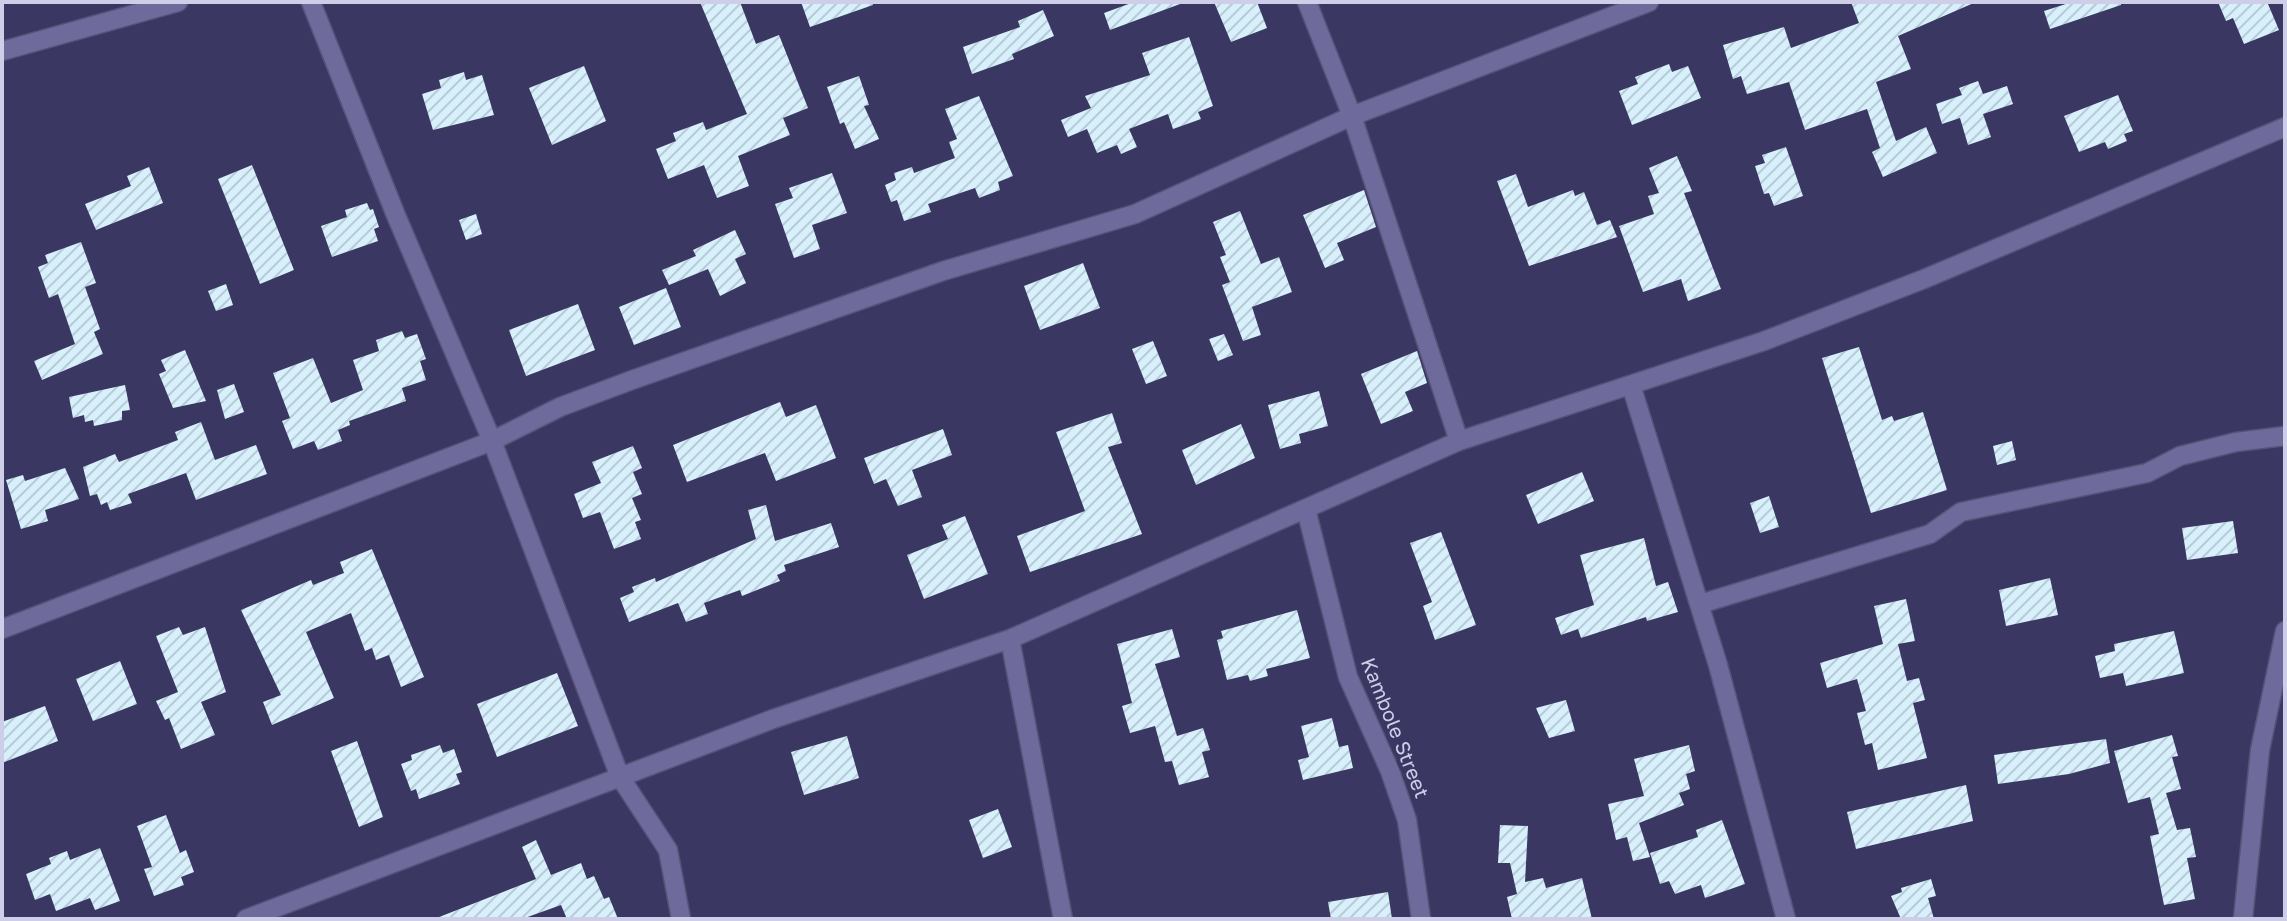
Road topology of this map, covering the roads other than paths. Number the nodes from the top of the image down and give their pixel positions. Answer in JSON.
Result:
{"nodes":[{"id":1,"x":178,"y":2,"type":"edge"},
{"id":2,"x":311,"y":2,"type":"edge"},
{"id":3,"x":1307,"y":2,"type":"edge"},
{"id":4,"x":1649,"y":2,"type":"edge"},
{"id":5,"x":2,"y":51,"type":"edge"},
{"id":6,"x":1352,"y":116,"type":"junction"},
{"id":7,"x":2285,"y":127,"type":"edge"},
{"id":8,"x":1631,"y":385,"type":"junction"},
{"id":9,"x":2285,"y":436,"type":"edge"},
{"id":10,"x":492,"y":441,"type":"junction"},
{"id":11,"x":1459,"y":441,"type":"junction"},
{"id":12,"x":1306,"y":509,"type":"junction"},
{"id":13,"x":1700,"y":604,"type":"junction"},
{"id":14,"x":2,"y":629,"type":"edge"},
{"id":15,"x":2285,"y":631,"type":"edge"},
{"id":16,"x":1010,"y":639,"type":"junction"},
{"id":17,"x":620,"y":777,"type":"junction"},
{"id":18,"x":246,"y":919,"type":"edge"},
{"id":19,"x":681,"y":919,"type":"edge"},
{"id":20,"x":1063,"y":919,"type":"edge"},
{"id":21,"x":1421,"y":919,"type":"edge"},
{"id":22,"x":1786,"y":919,"type":"edge"},
{"id":23,"x":2243,"y":919,"type":"edge"}],
"edges":[{"from":1,"to":5,"type":"street"},
{"from":2,"to":10,"type":"street"},
{"from":3,"to":6,"type":"street"},
{"from":4,"to":6,"type":"street"},
{"from":6,"to":10,"type":"street"},
{"from":6,"to":11,"type":"street"},
{"from":7,"to":8,"type":"street"},
{"from":8,"to":11,"type":"street"},
{"from":8,"to":13,"type":"street"},
{"from":9,"to":13,"type":"street"},
{"from":10,"to":14,"type":"street"},
{"from":10,"to":17,"type":"street"},
{"from":11,"to":12,"type":"street"},
{"from":12,"to":16,"type":"street"},
{"from":12,"to":21,"type":"street","name":"Kambole Street"},
{"from":13,"to":22,"type":"street"},
{"from":15,"to":23,"type":"street"},
{"from":16,"to":17,"type":"street"},
{"from":16,"to":20,"type":"street"},
{"from":17,"to":18,"type":"street"},
{"from":17,"to":19,"type":"street"}]}
